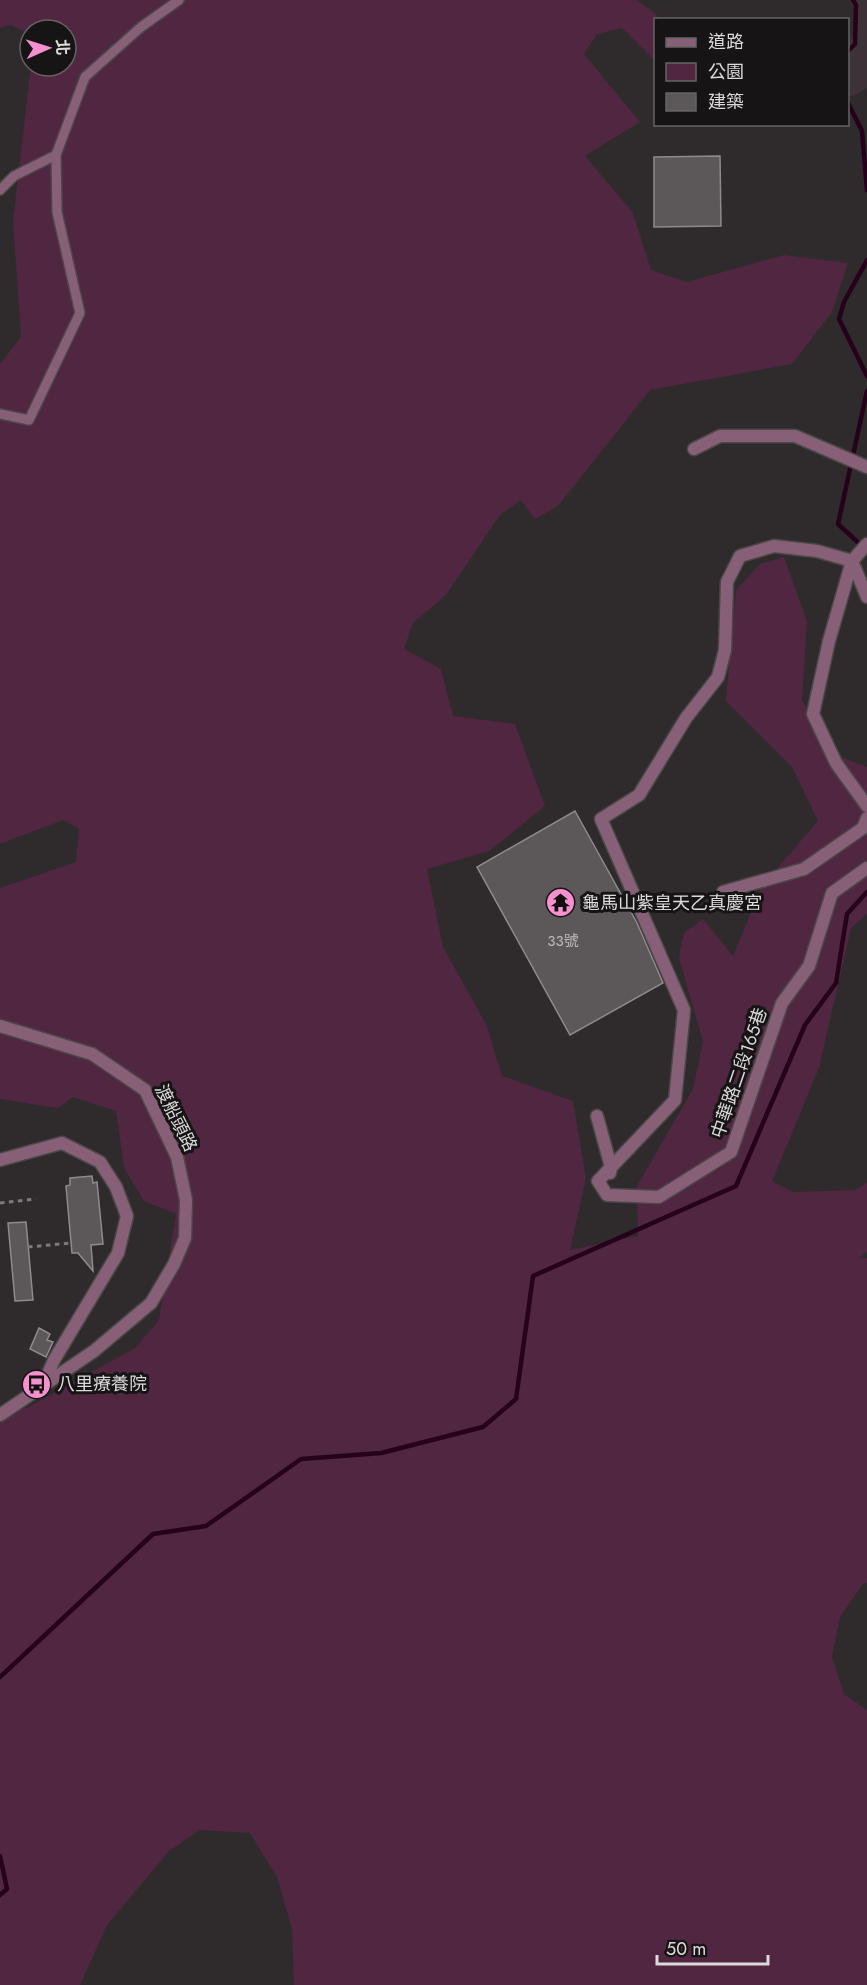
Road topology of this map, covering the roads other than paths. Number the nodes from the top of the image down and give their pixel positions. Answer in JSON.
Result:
{"nodes":[{"id":1,"x":179,"y":0,"type":"edge"},
{"id":2,"x":56,"y":155,"type":"junction"},
{"id":3,"x":0,"y":190,"type":"edge"},
{"id":4,"x":0,"y":414,"type":"edge"},
{"id":5,"x":694,"y":449,"type":"dead end"},
{"id":6,"x":864,"y":465,"type":"edge"},
{"id":7,"x":867,"y":544,"type":"edge"},
{"id":8,"x":854,"y":558,"type":"junction"},
{"id":9,"x":867,"y":597,"type":"edge"},
{"id":10,"x":867,"y":806,"type":"edge"},
{"id":11,"x":867,"y":818,"type":"edge"},
{"id":12,"x":867,"y":868,"type":"edge"},
{"id":13,"x":723,"y":892,"type":"dead end"},
{"id":14,"x":0,"y":1026,"type":"edge"},
{"id":15,"x":597,"y":1116,"type":"dead end"},
{"id":16,"x":0,"y":1160,"type":"edge"},
{"id":17,"x":611,"y":1167,"type":"junction"},
{"id":18,"x":42,"y":1388,"type":"junction"},
{"id":19,"x":0,"y":1415,"type":"edge"}],
"edges":[{"from":1,"to":2,"type":"lane"},
{"from":2,"to":3,"type":"lane"},
{"from":2,"to":4,"type":"lane"},
{"from":5,"to":6,"type":"street"},
{"from":7,"to":8,"type":"street"},
{"from":8,"to":9,"type":"street"},
{"from":8,"to":10,"type":"street"},
{"from":8,"to":17,"type":"street","name":"中華路二段165巷"},
{"from":11,"to":13,"type":"street"},
{"from":12,"to":17,"type":"street","name":"中華路二段165巷"},
{"from":14,"to":18,"type":"street","name":"渡船頭路"},
{"from":15,"to":17,"type":"street"},
{"from":16,"to":18,"type":"street"},
{"from":18,"to":19,"type":"street","name":"渡船頭路"}]}
